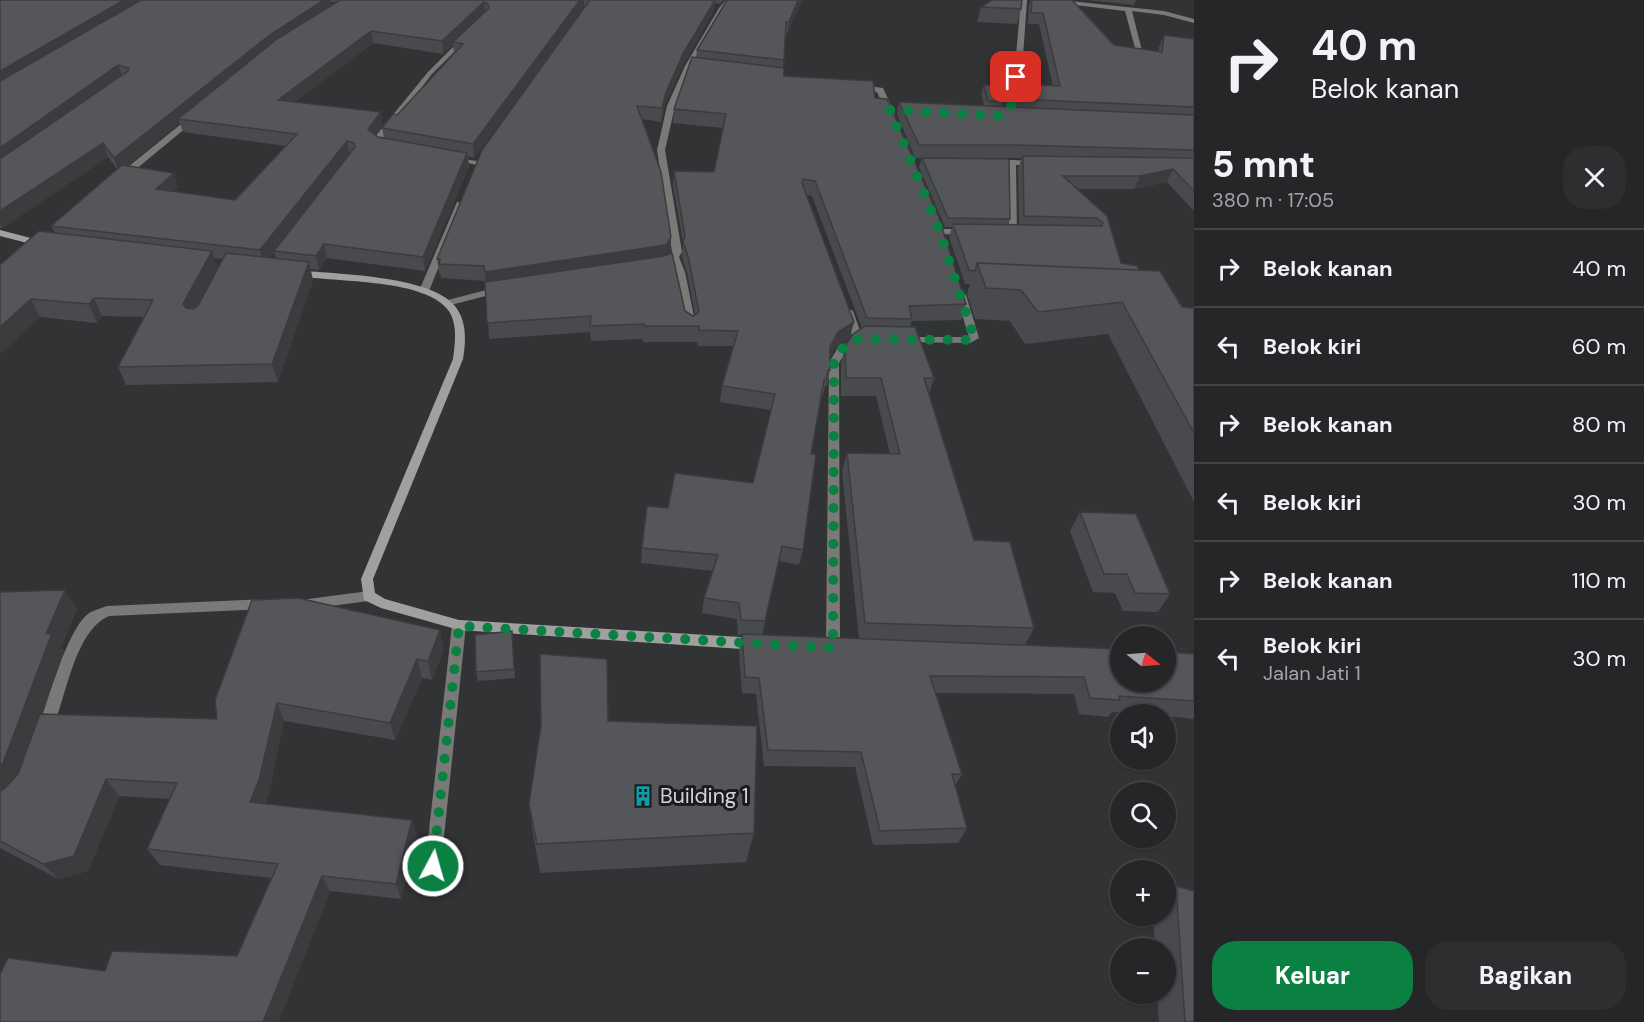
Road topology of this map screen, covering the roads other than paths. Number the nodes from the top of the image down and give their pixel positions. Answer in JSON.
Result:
{"nodes":[{"id":1,"x":729,"y":0,"type":"edge"},
{"id":2,"x":1024,"y":0,"type":"edge"},
{"id":3,"x":1036,"y":1,"type":"edge"},
{"id":4,"x":1047,"y":2,"type":"edge"},
{"id":5,"x":712,"y":6,"type":"edge"},
{"id":6,"x":722,"y":8,"type":"junction"},
{"id":7,"x":1128,"y":9,"type":"junction"},
{"id":8,"x":1194,"y":21,"type":"edge"},
{"id":9,"x":469,"y":34,"type":"edge"},
{"id":10,"x":1141,"y":60,"type":"edge"},
{"id":11,"x":688,"y":66,"type":"junction"},
{"id":12,"x":699,"y":68,"type":"edge"},
{"id":13,"x":847,"y":84,"type":"edge"},
{"id":14,"x":204,"y":109,"type":"edge"},
{"id":15,"x":890,"y":110,"type":"junction"},
{"id":16,"x":901,"y":111,"type":"edge"},
{"id":17,"x":991,"y":116,"type":"edge"},
{"id":18,"x":1002,"y":116,"type":"junction"},
{"id":19,"x":1014,"y":117,"type":"edge"},
{"id":20,"x":894,"y":121,"type":"edge"},
{"id":21,"x":394,"y":149,"type":"edge"},
{"id":22,"x":484,"y":153,"type":"edge"},
{"id":23,"x":442,"y":157,"type":"edge"},
{"id":24,"x":1012,"y":162,"type":"junction"},
{"id":25,"x":477,"y":163,"type":"junction"},
{"id":26,"x":979,"y":163,"type":"edge"},
{"id":27,"x":1046,"y":163,"type":"edge"},
{"id":28,"x":473,"y":173,"type":"edge"},
{"id":29,"x":113,"y":184,"type":"edge"},
{"id":30,"x":464,"y":194,"type":"edge"},
{"id":31,"x":936,"y":222,"type":"edge"},
{"id":32,"x":940,"y":232,"type":"junction"},
{"id":33,"x":982,"y":232,"type":"edge"},
{"id":34,"x":0,"y":233,"type":"edge"},
{"id":35,"x":1002,"y":233,"type":"edge"},
{"id":36,"x":1013,"y":233,"type":"junction"},
{"id":37,"x":1024,"y":233,"type":"edge"},
{"id":38,"x":944,"y":243,"type":"edge"},
{"id":39,"x":43,"y":244,"type":"edge"},
{"id":40,"x":675,"y":258,"type":"junction"},
{"id":41,"x":652,"y":267,"type":"edge"},
{"id":42,"x":278,"y":271,"type":"edge"},
{"id":43,"x":517,"y":287,"type":"edge"},
{"id":44,"x":970,"y":289,"type":"dead end"},
{"id":45,"x":424,"y":291,"type":"junction"},
{"id":46,"x":842,"y":296,"type":"edge"},
{"id":47,"x":447,"y":303,"type":"junction"},
{"id":48,"x":691,"y":326,"type":"edge"},
{"id":49,"x":892,"y":339,"type":"edge"},
{"id":50,"x":369,"y":596,"type":"junction"},
{"id":51,"x":459,"y":626,"type":"junction"},
{"id":52,"x":764,"y":645,"type":"edge"},
{"id":53,"x":833,"y":648,"type":"edge"},
{"id":54,"x":39,"y":745,"type":"edge"},
{"id":55,"x":433,"y":866,"type":"dead end"}],
"edges":[{"from":1,"to":6,"type":"street"},
{"from":2,"to":3,"type":"street"},
{"from":2,"to":18,"type":"street"},
{"from":4,"to":7,"type":"street"},
{"from":5,"to":6,"type":"street"},
{"from":6,"to":11,"type":"street"},
{"from":7,"to":8,"type":"street"},
{"from":7,"to":10,"type":"street"},
{"from":9,"to":21,"type":"street"},
{"from":11,"to":12,"type":"street"},
{"from":11,"to":40,"type":"street"},
{"from":13,"to":15,"type":"street"},
{"from":14,"to":29,"type":"street"},
{"from":15,"to":16,"type":"street"},
{"from":15,"to":20,"type":"street"},
{"from":17,"to":18,"type":"street"},
{"from":18,"to":19,"type":"street"},
{"from":22,"to":25,"type":"street"},
{"from":23,"to":25,"type":"street"},
{"from":24,"to":26,"type":"street"},
{"from":24,"to":27,"type":"street"},
{"from":24,"to":36,"type":"street"},
{"from":25,"to":28,"type":"street"},
{"from":30,"to":45,"type":"street"},
{"from":31,"to":32,"type":"street"},
{"from":32,"to":33,"type":"street"},
{"from":32,"to":38,"type":"street"},
{"from":34,"to":39,"type":"street"},
{"from":35,"to":36,"type":"street"},
{"from":36,"to":37,"type":"street"},
{"from":40,"to":41,"type":"street"},
{"from":40,"to":48,"type":"street"},
{"from":42,"to":45,"type":"street"},
{"from":43,"to":47,"type":"street"},
{"from":44,"to":49,"type":"street"},
{"from":45,"to":47,"type":"street"},
{"from":46,"to":53,"type":"street"},
{"from":47,"to":50,"type":"street"},
{"from":50,"to":51,"type":"street"},
{"from":50,"to":54,"type":"street"},
{"from":51,"to":52,"type":"street"},
{"from":51,"to":55,"type":"street"}]}
